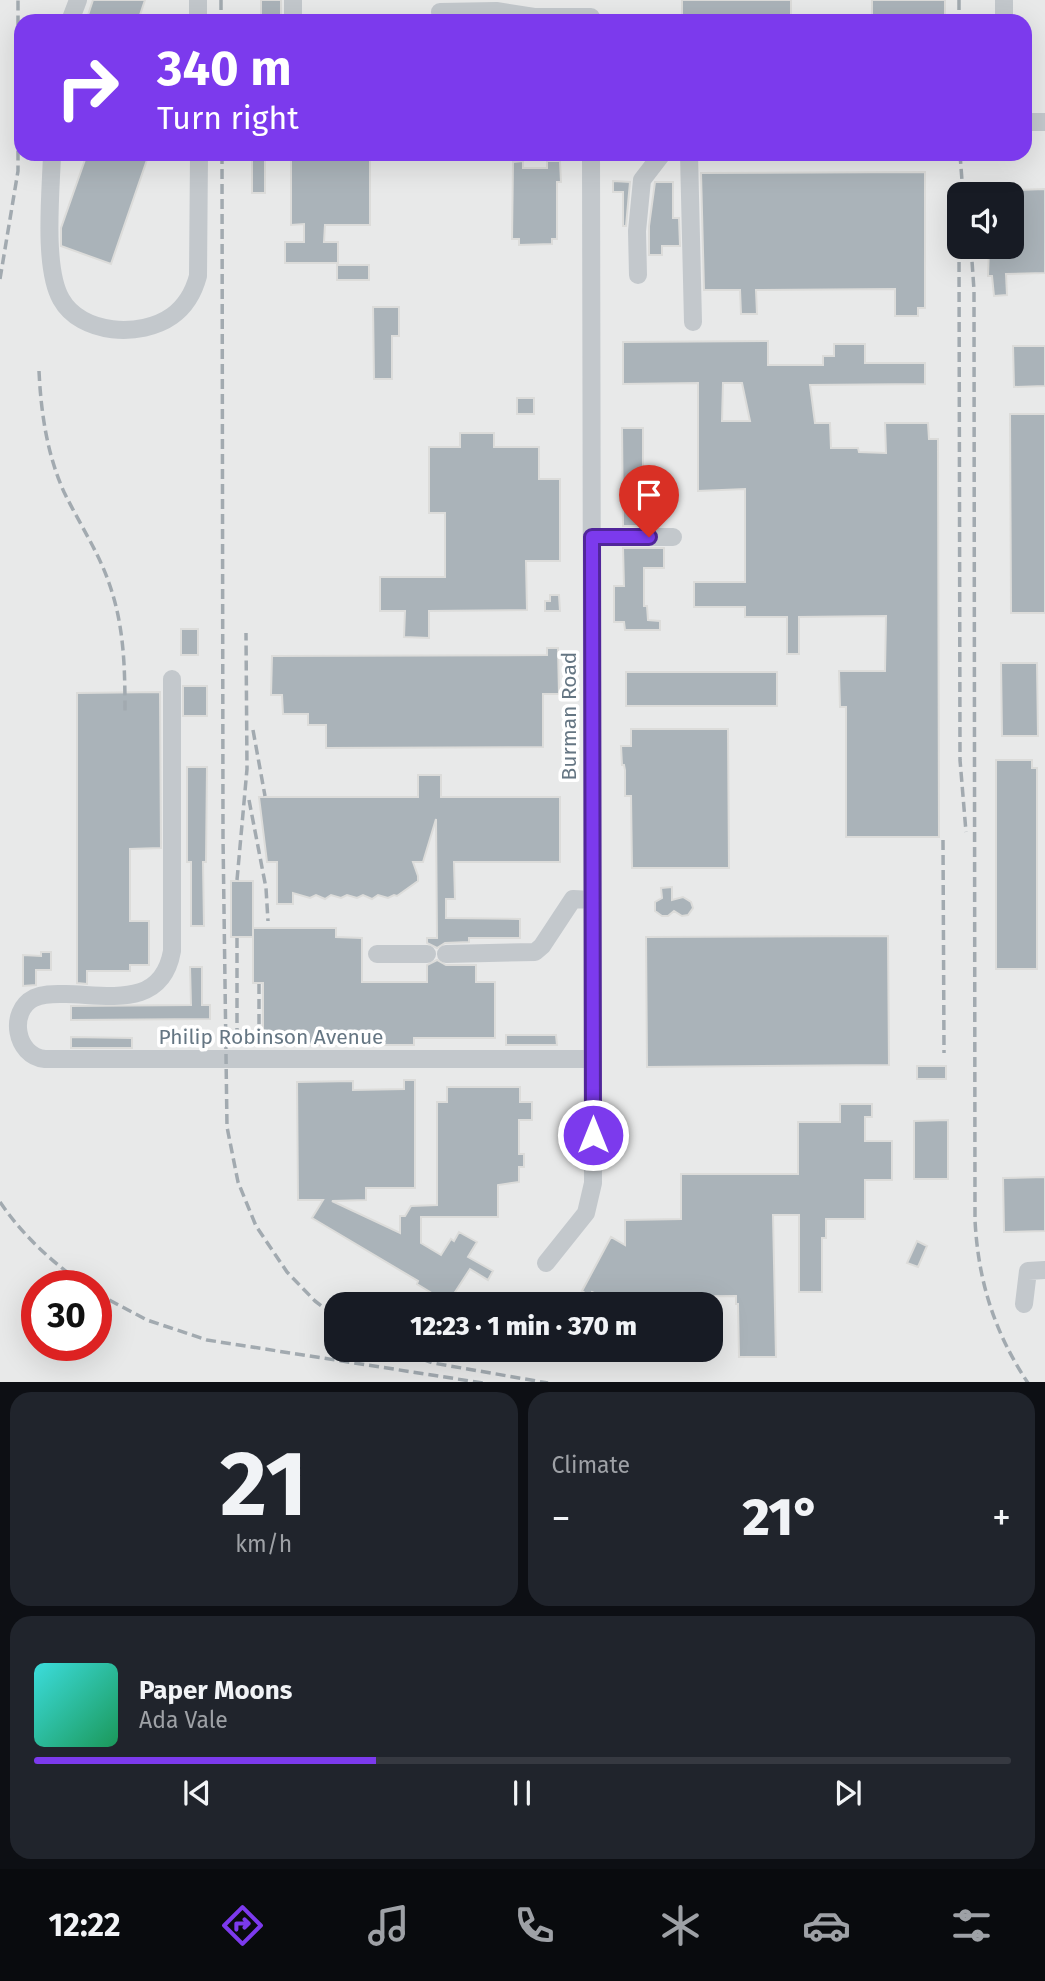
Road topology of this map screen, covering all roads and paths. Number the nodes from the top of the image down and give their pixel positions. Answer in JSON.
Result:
{"nodes":[{"id":1,"x":440,"y":11,"type":"edge"},
{"id":2,"x":515,"y":14,"type":"edge"},
{"id":3,"x":52,"y":161,"type":"edge"},
{"id":4,"x":199,"y":161,"type":"edge"},
{"id":5,"x":591,"y":161,"type":"edge"},
{"id":6,"x":657,"y":161,"type":"edge"},
{"id":7,"x":689,"y":161,"type":"edge"},
{"id":8,"x":638,"y":275,"type":"dead end"},
{"id":9,"x":694,"y":322,"type":"dead end"},
{"id":10,"x":592,"y":537,"type":"junction"},
{"id":11,"x":673,"y":537,"type":"dead end"},
{"id":12,"x":172,"y":679,"type":"dead end"},
{"id":13,"x":592,"y":900,"type":"junction"},
{"id":14,"x":377,"y":954,"type":"dead end"},
{"id":15,"x":427,"y":954,"type":"dead end"},
{"id":16,"x":446,"y":954,"type":"dead end"},
{"id":17,"x":593,"y":1059,"type":"junction"},
{"id":18,"x":546,"y":1263,"type":"dead end"},
{"id":19,"x":1045,"y":1270,"type":"edge"},
{"id":20,"x":1024,"y":1304,"type":"dead end"}],
"edges":[{"from":1,"to":2,"type":"street"},
{"from":3,"to":4,"type":"street"},
{"from":5,"to":10,"type":"street","name":"Burman Road"},
{"from":6,"to":8,"type":"street"},
{"from":7,"to":9,"type":"street"},
{"from":10,"to":11,"type":"street"},
{"from":10,"to":13,"type":"street","name":"Burman Road"},
{"from":12,"to":17,"type":"street","name":"Philip Robinson Avenue"},
{"from":13,"to":16,"type":"street"},
{"from":13,"to":17,"type":"street","name":"Burman Road"},
{"from":14,"to":15,"type":"street"},
{"from":17,"to":18,"type":"street","name":"Burman Road"},
{"from":19,"to":20,"type":"street"}]}
